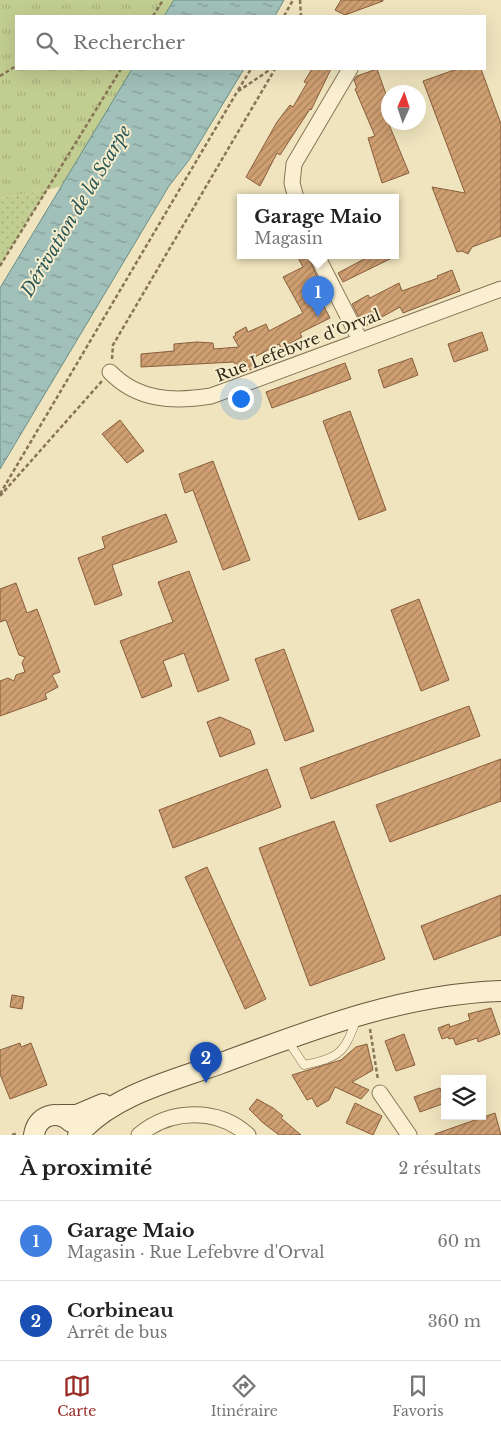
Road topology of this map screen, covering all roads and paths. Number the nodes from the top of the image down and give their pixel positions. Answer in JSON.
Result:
{"nodes":[{"id":1,"x":163,"y":0,"type":"edge"},
{"id":2,"x":294,"y":0,"type":"edge"},
{"id":3,"x":300,"y":0,"type":"edge"},
{"id":4,"x":154,"y":15,"type":"edge"},
{"id":5,"x":285,"y":15,"type":"edge"},
{"id":6,"x":301,"y":15,"type":"edge"},
{"id":7,"x":15,"y":67,"type":"edge"},
{"id":8,"x":120,"y":70,"type":"edge"},
{"id":9,"x":250,"y":70,"type":"edge"},
{"id":10,"x":271,"y":70,"type":"edge"},
{"id":11,"x":272,"y":70,"type":"edge"},
{"id":12,"x":349,"y":70,"type":"edge"},
{"id":13,"x":0,"y":76,"type":"edge"},
{"id":14,"x":237,"y":92,"type":"junction"},
{"id":15,"x":295,"y":194,"type":"edge"},
{"id":16,"x":319,"y":259,"type":"edge"},
{"id":17,"x":0,"y":266,"type":"edge"},
{"id":18,"x":501,"y":289,"type":"edge"},
{"id":19,"x":360,"y":340,"type":"junction"},
{"id":20,"x":110,"y":372,"type":"junction"},
{"id":21,"x":0,"y":495,"type":"edge"},
{"id":22,"x":501,"y":991,"type":"edge"},
{"id":23,"x":363,"y":1014,"type":"junction"},
{"id":24,"x":287,"y":1039,"type":"junction"},
{"id":25,"x":150,"y":1089,"type":"junction"},
{"id":26,"x":380,"y":1093,"type":"joint"},
{"id":27,"x":60,"y":1115,"type":"junction"},
{"id":28,"x":33,"y":1134,"type":"edge"},
{"id":29,"x":77,"y":1135,"type":"edge"},
{"id":30,"x":139,"y":1135,"type":"edge"},
{"id":31,"x":248,"y":1135,"type":"edge"},
{"id":32,"x":409,"y":1135,"type":"edge"}],
"edges":[{"from":1,"to":4,"type":"path"},
{"from":2,"to":5,"type":"path"},
{"from":3,"to":6,"type":"path"},
{"from":7,"to":13,"type":"path"},
{"from":8,"to":17,"type":"path"},
{"from":9,"to":14,"type":"path"},
{"from":10,"to":14,"type":"path"},
{"from":11,"to":20,"type":"path"},
{"from":12,"to":15,"type":"street"},
{"from":14,"to":21,"type":"path"},
{"from":16,"to":19,"type":"street"},
{"from":18,"to":19,"type":"street","name":"Rue Lefebvre d'Orval"},
{"from":19,"to":20,"type":"street","name":"Rue Lefebvre d'Orval"},
{"from":20,"to":21,"type":"path"},
{"from":22,"to":23,"type":"main road"},
{"from":23,"to":24,"type":"main road"},
{"from":23,"to":24,"type":"lane"},
{"from":23,"to":26,"type":"path"},
{"from":24,"to":25,"type":"main road"},
{"from":25,"to":27,"type":"main road"},
{"from":25,"to":29,"type":"main road"},
{"from":26,"to":32,"type":"street"},
{"from":27,"to":28,"type":"main road"},
{"from":27,"to":29,"type":"main road"},
{"from":30,"to":31,"type":"street"}]}
